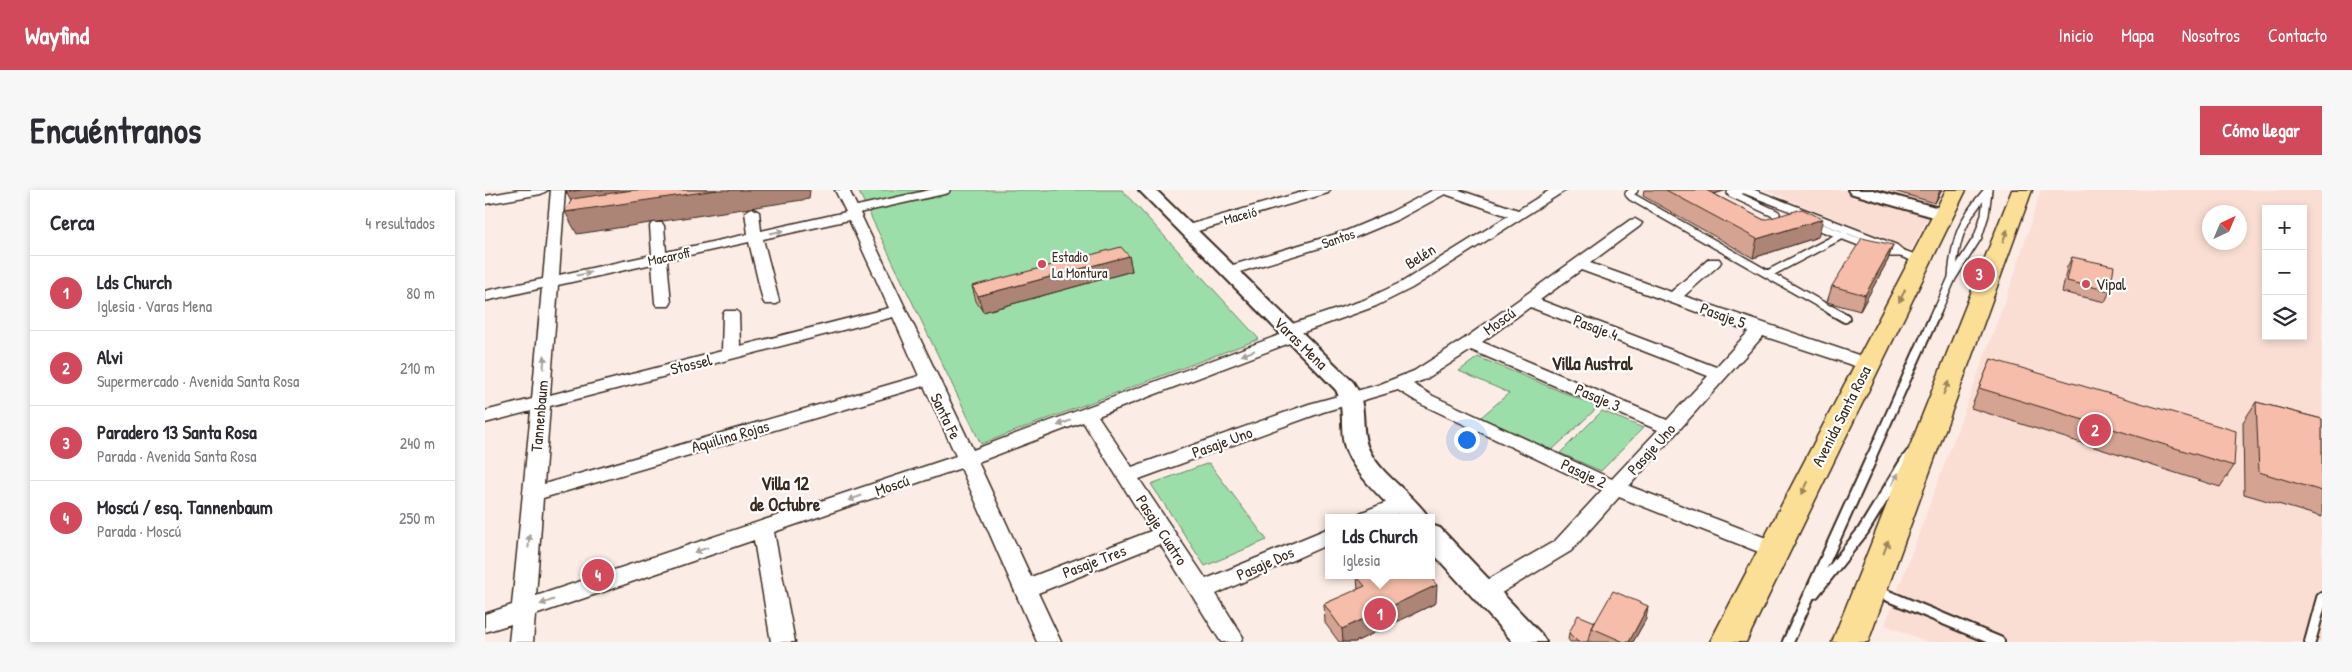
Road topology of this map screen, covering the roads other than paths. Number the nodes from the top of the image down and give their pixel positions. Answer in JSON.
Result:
{"nodes":[{"id":1,"x":541,"y":190,"type":"edge"},
{"id":2,"x":558,"y":190,"type":"edge"},
{"id":3,"x":842,"y":190,"type":"edge"},
{"id":4,"x":946,"y":190,"type":"edge"},
{"id":5,"x":1147,"y":190,"type":"edge"},
{"id":6,"x":1323,"y":190,"type":"edge"},
{"id":7,"x":1445,"y":190,"type":"edge"},
{"id":8,"x":1559,"y":190,"type":"edge"},
{"id":9,"x":1634,"y":190,"type":"edge"},
{"id":10,"x":1744,"y":190,"type":"edge"},
{"id":11,"x":1856,"y":190,"type":"edge"},
{"id":12,"x":1956,"y":190,"type":"edge"},
{"id":13,"x":1988,"y":190,"type":"edge"},
{"id":14,"x":2022,"y":190,"type":"edge"},
{"id":15,"x":485,"y":200,"type":"edge"},
{"id":16,"x":752,"y":212,"type":"dead end"},
{"id":17,"x":852,"y":213,"type":"junction"},
{"id":18,"x":1776,"y":214,"type":"edge"},
{"id":19,"x":1519,"y":215,"type":"junction"},
{"id":20,"x":1943,"y":215,"type":"junction"},
{"id":21,"x":1799,"y":219,"type":"edge"},
{"id":22,"x":1635,"y":223,"type":"dead end"},
{"id":23,"x":657,"y":226,"type":"dead end"},
{"id":24,"x":1185,"y":230,"type":"junction"},
{"id":25,"x":1849,"y":231,"type":"junction"},
{"id":26,"x":1841,"y":236,"type":"junction"},
{"id":27,"x":755,"y":237,"type":"junction"},
{"id":28,"x":1911,"y":256,"type":"junction"},
{"id":29,"x":659,"y":258,"type":"junction"},
{"id":30,"x":1715,"y":262,"type":"dead end"},
{"id":31,"x":1579,"y":264,"type":"junction"},
{"id":32,"x":1228,"y":271,"type":"junction"},
{"id":33,"x":1768,"y":274,"type":"junction"},
{"id":34,"x":1953,"y":278,"type":"junction"},
{"id":35,"x":550,"y":282,"type":"junction"},
{"id":36,"x":485,"y":296,"type":"edge"},
{"id":37,"x":1673,"y":298,"type":"junction"},
{"id":38,"x":771,"y":301,"type":"dead end"},
{"id":39,"x":1528,"y":301,"type":"junction"},
{"id":40,"x":663,"y":303,"type":"dead end"},
{"id":41,"x":897,"y":311,"type":"junction"},
{"id":42,"x":731,"y":314,"type":"dead end"},
{"id":43,"x":1845,"y":318,"type":"dead end"},
{"id":44,"x":1760,"y":329,"type":"junction"},
{"id":45,"x":1292,"y":333,"type":"junction"},
{"id":46,"x":1470,"y":342,"type":"junction"},
{"id":47,"x":731,"y":354,"type":"junction"},
{"id":48,"x":1867,"y":364,"type":"junction"},
{"id":49,"x":1719,"y":374,"type":"junction"},
{"id":50,"x":928,"y":379,"type":"junction"},
{"id":51,"x":1399,"y":383,"type":"junction"},
{"id":52,"x":1351,"y":396,"type":"junction"},
{"id":53,"x":540,"y":402,"type":"junction"},
{"id":54,"x":485,"y":418,"type":"edge"},
{"id":55,"x":1090,"y":418,"type":"junction"},
{"id":56,"x":1670,"y":428,"type":"junction"},
{"id":57,"x":1928,"y":433,"type":"junction"},
{"id":58,"x":967,"y":459,"type":"junction"},
{"id":59,"x":1127,"y":476,"type":"junction"},
{"id":60,"x":1615,"y":488,"type":"junction"},
{"id":61,"x":533,"y":494,"type":"junction"},
{"id":62,"x":1409,"y":510,"type":"edge"},
{"id":63,"x":1384,"y":514,"type":"edge"},
{"id":64,"x":763,"y":530,"type":"junction"},
{"id":65,"x":1164,"y":534,"type":"junction"},
{"id":66,"x":1325,"y":537,"type":"edge"},
{"id":67,"x":1435,"y":538,"type":"edge"},
{"id":68,"x":1774,"y":550,"type":"junction"},
{"id":69,"x":1871,"y":588,"type":"junction"},
{"id":70,"x":1024,"y":589,"type":"junction"},
{"id":71,"x":1201,"y":592,"type":"junction"},
{"id":72,"x":1485,"y":592,"type":"junction"},
{"id":73,"x":2322,"y":598,"type":"edge"},
{"id":74,"x":1806,"y":603,"type":"junction"},
{"id":75,"x":523,"y":610,"type":"junction"},
{"id":76,"x":485,"y":623,"type":"edge"},
{"id":77,"x":1231,"y":637,"type":"dead end"},
{"id":78,"x":521,"y":642,"type":"edge"},
{"id":79,"x":783,"y":642,"type":"edge"},
{"id":80,"x":1049,"y":642,"type":"edge"},
{"id":81,"x":1531,"y":642,"type":"edge"},
{"id":82,"x":1728,"y":642,"type":"edge"},
{"id":83,"x":1788,"y":642,"type":"edge"},
{"id":84,"x":1850,"y":642,"type":"edge"},
{"id":85,"x":1999,"y":642,"type":"edge"},
{"id":86,"x":2310,"y":642,"type":"edge"}],
"edges":[{"from":1,"to":15,"type":"street"},
{"from":2,"to":35,"type":"street","name":"Tannenbaum"},
{"from":3,"to":17,"type":"street","name":"Santa Fe"},
{"from":4,"to":17,"type":"lane"},
{"from":5,"to":24,"type":"street","name":"Varas Mena"},
{"from":6,"to":24,"type":"street","name":"Maceió"},
{"from":7,"to":19,"type":"street"},
{"from":7,"to":32,"type":"street","name":"Santos"},
{"from":8,"to":19,"type":"street","name":"Belén"},
{"from":9,"to":33,"type":"lane"},
{"from":10,"to":18,"type":"lane"},
{"from":10,"to":25,"type":"lane"},
{"from":11,"to":20,"type":"street"},
{"from":12,"to":20,"type":"main road","name":"Avenida Santa Rosa"},
{"from":13,"to":34,"type":"lane"},
{"from":13,"to":34,"type":"lane"},
{"from":57,"to":14,"type":"main road","one_way":true},
{"from":16,"to":27,"type":"street"},
{"from":27,"to":17,"type":"street","name":"Macaroff","one_way":true},
{"from":17,"to":41,"type":"street","name":"Santa Fe"},
{"from":19,"to":45,"type":"street","name":"Belén"},
{"from":20,"to":28,"type":"main road","name":"Avenida Santa Rosa"},
{"from":21,"to":26,"type":"lane"},
{"from":22,"to":31,"type":"street","name":"Moscú"},
{"from":23,"to":29,"type":"street"},
{"from":24,"to":32,"type":"street","name":"Varas Mena"},
{"from":25,"to":26,"type":"lane"},
{"from":25,"to":28,"type":"lane"},
{"from":26,"to":28,"type":"lane"},
{"from":26,"to":33,"type":"lane"},
{"from":27,"to":29,"type":"street","name":"Macaroff"},
{"from":27,"to":38,"type":"street"},
{"from":28,"to":48,"type":"main road","name":"Avenida Santa Rosa","one_way":true},
{"from":35,"to":29,"type":"street","name":"Macaroff","one_way":true},
{"from":29,"to":40,"type":"street"},
{"from":30,"to":37,"type":"street"},
{"from":31,"to":37,"type":"street","name":"Pasaje 5"},
{"from":31,"to":39,"type":"street","name":"Moscú"},
{"from":32,"to":45,"type":"street","name":"Varas Mena"},
{"from":33,"to":43,"type":"lane"},
{"from":34,"to":74,"type":"lane"},
{"from":35,"to":36,"type":"street","name":"Macaroff"},
{"from":53,"to":35,"type":"street","name":"Tannenbaum","one_way":true},
{"from":37,"to":44,"type":"street","name":"Pasaje 5"},
{"from":39,"to":46,"type":"street","name":"Moscú"},
{"from":39,"to":49,"type":"street","name":"Pasaje 4"},
{"from":41,"to":47,"type":"street","name":"Stossel"},
{"from":41,"to":50,"type":"street","name":"Santa Fe"},
{"from":42,"to":47,"type":"street"},
{"from":44,"to":48,"type":"street","name":"Pasaje 5"},
{"from":44,"to":49,"type":"street","name":"Pasaje Uno"},
{"from":45,"to":52,"type":"street","name":"Varas Mena"},
{"from":45,"to":55,"type":"street","name":"Moscú","one_way":true},
{"from":46,"to":51,"type":"street","name":"Moscú"},
{"from":46,"to":56,"type":"street","name":"Pasaje 3"},
{"from":47,"to":53,"type":"street","name":"Stossel"},
{"from":48,"to":68,"type":"main road","name":"Avenida Santa Rosa","one_way":true},
{"from":49,"to":56,"type":"street","name":"Pasaje Uno"},
{"from":50,"to":58,"type":"street","name":"Santa Fe"},
{"from":50,"to":61,"type":"street","name":"Aquilina Rojas"},
{"from":51,"to":52,"type":"street","name":"Moscú"},
{"from":51,"to":60,"type":"street","name":"Pasaje 2"},
{"from":52,"to":59,"type":"street","name":"Pasaje Uno"},
{"from":52,"to":62,"type":"street"},
{"from":53,"to":54,"type":"street","name":"Stossel"},
{"from":53,"to":61,"type":"street","name":"Tannenbaum"},
{"from":55,"to":58,"type":"street","name":"Moscú","one_way":true},
{"from":55,"to":59,"type":"street","name":"Pasaje Cuatro"},
{"from":56,"to":60,"type":"street","name":"Pasaje Uno"},
{"from":69,"to":57,"type":"main road","one_way":true},
{"from":74,"to":57,"type":"lane","one_way":true},
{"from":58,"to":64,"type":"street","name":"Moscú","one_way":true},
{"from":58,"to":70,"type":"street","name":"Santa Fe"},
{"from":59,"to":65,"type":"street","name":"Pasaje Cuatro"},
{"from":60,"to":68,"type":"street","name":"Pasaje 2"},
{"from":60,"to":72,"type":"street","name":"Pasaje Uno"},
{"from":75,"to":61,"type":"street","name":"Tannenbaum","one_way":true},
{"from":62,"to":63,"type":"street"},
{"from":64,"to":75,"type":"street","name":"Moscú","one_way":true},
{"from":64,"to":79,"type":"street"},
{"from":65,"to":70,"type":"street","name":"Pasaje Tres"},
{"from":65,"to":71,"type":"street","name":"Pasaje Cuatro"},
{"from":66,"to":71,"type":"street","name":"Pasaje Dos"},
{"from":67,"to":72,"type":"street"},
{"from":68,"to":82,"type":"main road","name":"Avenida Santa Rosa"},
{"from":69,"to":84,"type":"main road"},
{"from":69,"to":85,"type":"lane"},
{"from":70,"to":80,"type":"street","name":"Santa Fe"},
{"from":71,"to":77,"type":"street","name":"Pasaje Cuatro"},
{"from":72,"to":81,"type":"street"},
{"from":73,"to":86,"type":"lane"},
{"from":74,"to":83,"type":"lane"},
{"from":75,"to":76,"type":"street","name":"Moscú"},
{"from":75,"to":78,"type":"street","name":"Tannenbaum"}]}
